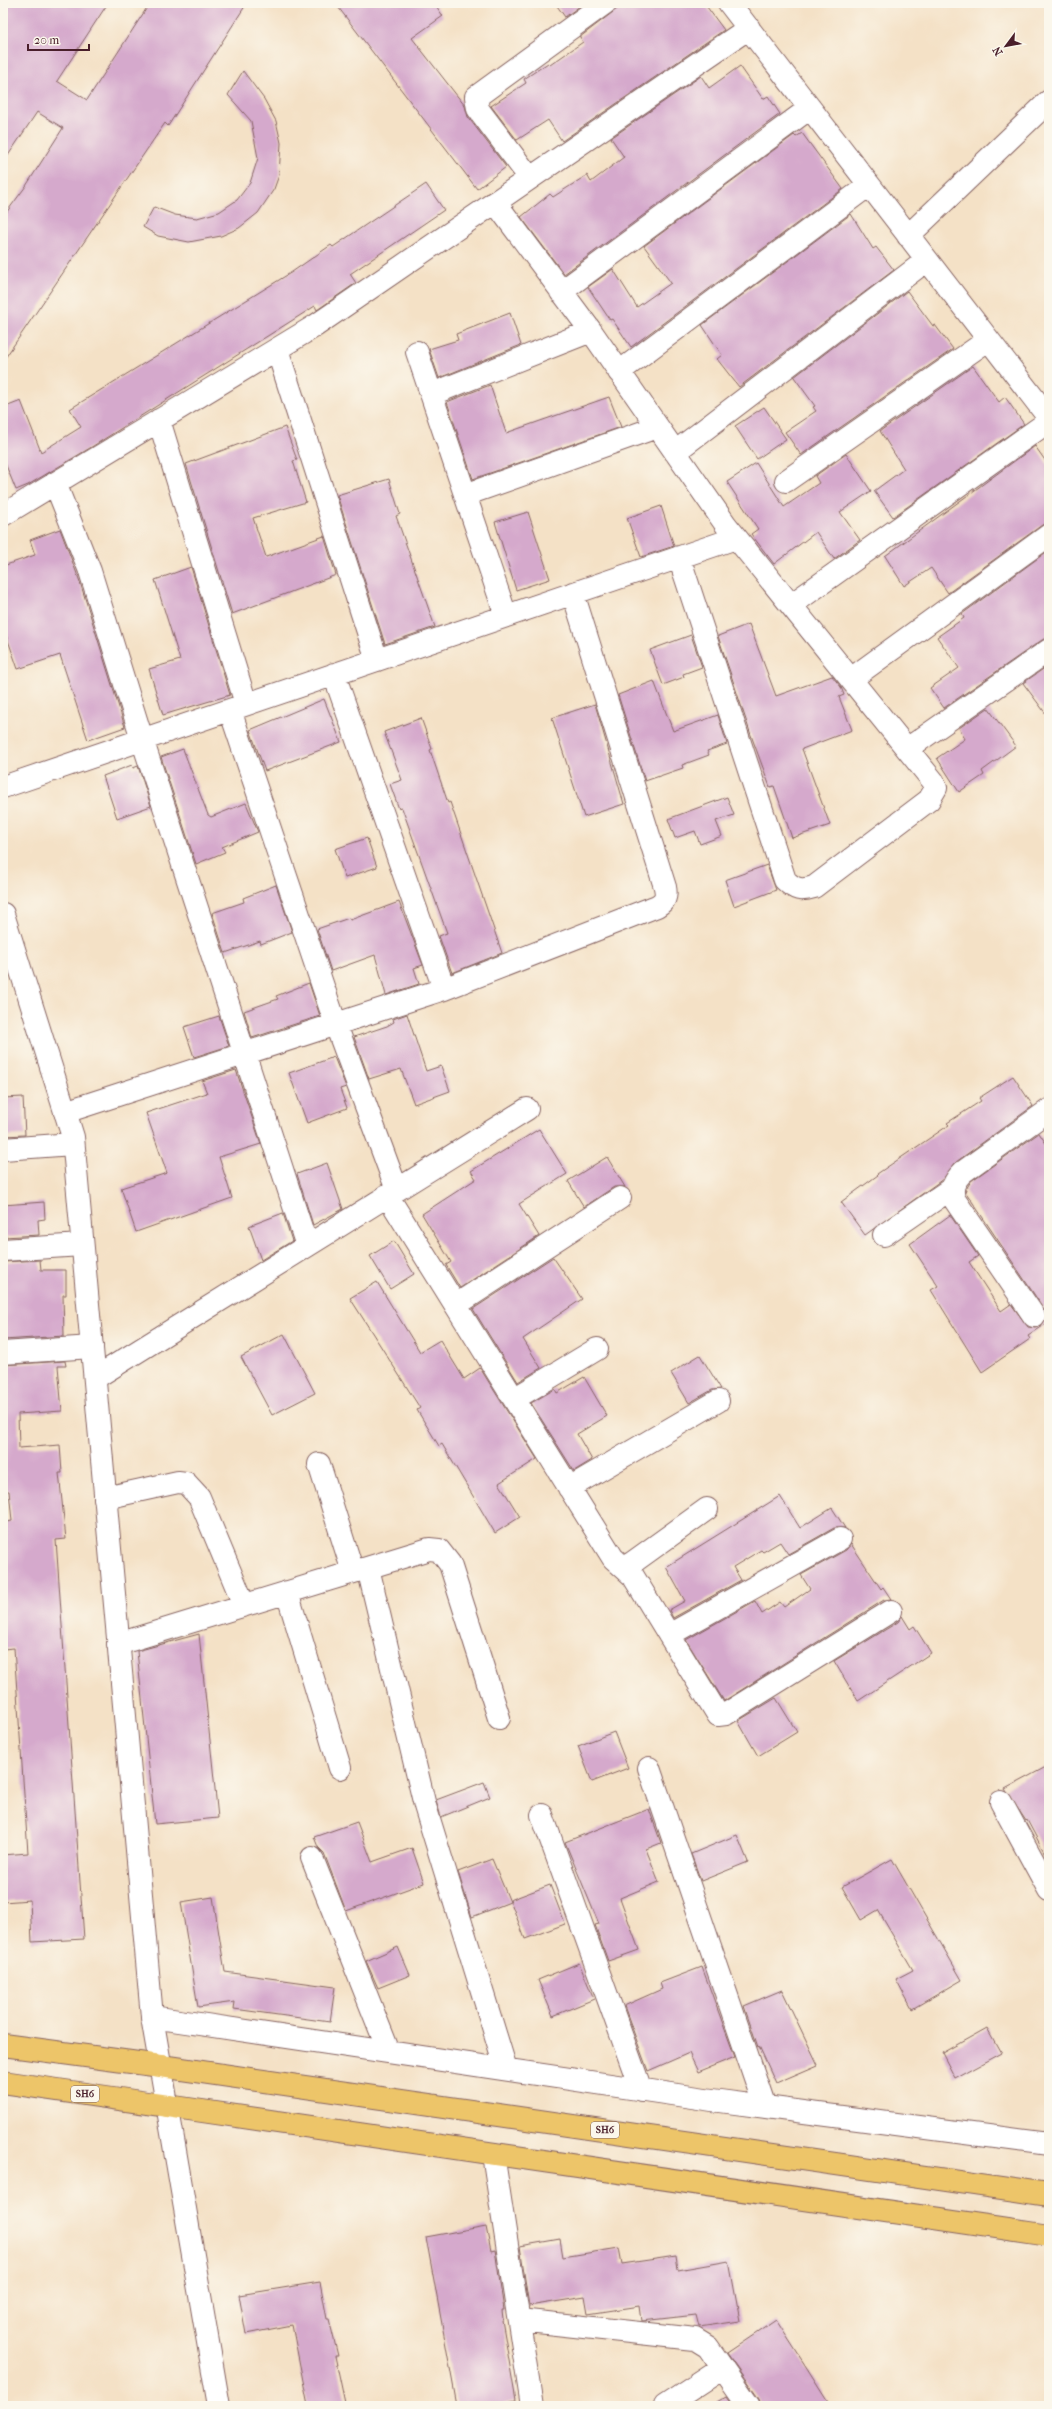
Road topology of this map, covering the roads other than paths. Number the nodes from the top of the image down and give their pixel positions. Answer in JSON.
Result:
{"nodes":[{"id":1,"x":606,"y":3,"type":"edge"},
{"id":2,"x":729,"y":3,"type":"edge"},
{"id":3,"x":749,"y":28,"type":"junction"},
{"id":4,"x":1049,"y":101,"type":"edge"},
{"id":5,"x":810,"y":108,"type":"junction"},
{"id":6,"x":530,"y":178,"type":"junction"},
{"id":7,"x":869,"y":185,"type":"junction"},
{"id":8,"x":495,"y":202,"type":"junction"},
{"id":9,"x":908,"y":236,"type":"junction"},
{"id":10,"x":927,"y":260,"type":"junction"},
{"id":11,"x":561,"y":292,"type":"junction"},
{"id":12,"x":591,"y":331,"type":"junction"},
{"id":13,"x":988,"y":340,"type":"junction"},
{"id":14,"x":277,"y":350,"type":"junction"},
{"id":15,"x":417,"y":352,"type":"dead end"},
{"id":16,"x":619,"y":372,"type":"junction"},
{"id":17,"x":432,"y":394,"type":"junction"},
{"id":18,"x":159,"y":420,"type":"junction"},
{"id":19,"x":1049,"y":420,"type":"edge"},
{"id":20,"x":657,"y":427,"type":"junction"},
{"id":21,"x":674,"y":452,"type":"junction"},
{"id":22,"x":786,"y":481,"type":"dead end"},
{"id":23,"x":55,"y":483,"type":"junction"},
{"id":24,"x":465,"y":495,"type":"junction"},
{"id":25,"x":3,"y":515,"type":"edge"},
{"id":26,"x":1049,"y":535,"type":"edge"},
{"id":27,"x":736,"y":538,"type":"junction"},
{"id":28,"x":679,"y":557,"type":"junction"},
{"id":29,"x":573,"y":593,"type":"junction"},
{"id":30,"x":791,"y":605,"type":"junction"},
{"id":31,"x":506,"y":616,"type":"junction"},
{"id":32,"x":1049,"y":650,"type":"edge"},
{"id":33,"x":377,"y":660,"type":"junction"},
{"id":34,"x":334,"y":674,"type":"junction"},
{"id":35,"x":851,"y":679,"type":"junction"},
{"id":36,"x":238,"y":707,"type":"junction"},
{"id":37,"x":142,"y":739,"type":"junction"},
{"id":38,"x":907,"y":749,"type":"junction"},
{"id":39,"x":3,"y":786,"type":"edge"},
{"id":40,"x":3,"y":914,"type":"edge"},
{"id":41,"x":444,"y":989,"type":"junction"},
{"id":42,"x":336,"y":1025,"type":"junction"},
{"id":43,"x":245,"y":1054,"type":"junction"},
{"id":44,"x":527,"y":1109,"type":"dead end"},
{"id":45,"x":65,"y":1112,"type":"junction"},
{"id":46,"x":1048,"y":1112,"type":"edge"},
{"id":47,"x":73,"y":1144,"type":"junction"},
{"id":48,"x":3,"y":1150,"type":"edge"},
{"id":49,"x":952,"y":1188,"type":"junction"},
{"id":50,"x":392,"y":1193,"type":"junction"},
{"id":51,"x":620,"y":1198,"type":"dead end"},
{"id":52,"x":884,"y":1235,"type":"dead end"},
{"id":53,"x":82,"y":1245,"type":"junction"},
{"id":54,"x":307,"y":1246,"type":"junction"},
{"id":55,"x":3,"y":1250,"type":"edge"},
{"id":56,"x":456,"y":1305,"type":"junction"},
{"id":57,"x":1034,"y":1316,"type":"dead end"},
{"id":58,"x":92,"y":1348,"type":"junction"},
{"id":59,"x":597,"y":1349,"type":"dead end"},
{"id":60,"x":3,"y":1353,"type":"edge"},
{"id":61,"x":94,"y":1378,"type":"junction"},
{"id":62,"x":514,"y":1399,"type":"junction"},
{"id":63,"x":718,"y":1401,"type":"dead end"},
{"id":64,"x":319,"y":1464,"type":"dead end"},
{"id":65,"x":569,"y":1488,"type":"junction"},
{"id":66,"x":105,"y":1498,"type":"junction"},
{"id":67,"x":707,"y":1509,"type":"dead end"},
{"id":68,"x":840,"y":1538,"type":"dead end"},
{"id":69,"x":625,"y":1568,"type":"junction"},
{"id":70,"x":361,"y":1570,"type":"junction"},
{"id":71,"x":287,"y":1592,"type":"junction"},
{"id":72,"x":244,"y":1605,"type":"junction"},
{"id":73,"x":891,"y":1611,"type":"dead end"},
{"id":74,"x":669,"y":1636,"type":"junction"},
{"id":75,"x":118,"y":1644,"type":"junction"},
{"id":76,"x":498,"y":1718,"type":"dead end"},
{"id":77,"x":340,"y":1768,"type":"dead end"},
{"id":78,"x":649,"y":1768,"type":"dead end"},
{"id":79,"x":1001,"y":1802,"type":"dead end"},
{"id":80,"x":542,"y":1815,"type":"dead end"},
{"id":81,"x":312,"y":1858,"type":"dead end"},
{"id":82,"x":1049,"y":1890,"type":"edge"},
{"id":83,"x":152,"y":2017,"type":"junction"},
{"id":84,"x":3,"y":2045,"type":"edge"},
{"id":85,"x":389,"y":2052,"type":"junction"},
{"id":86,"x":161,"y":2066,"type":"junction"},
{"id":87,"x":506,"y":2069,"type":"junction"},
{"id":88,"x":3,"y":2082,"type":"edge"},
{"id":89,"x":641,"y":2090,"type":"junction"},
{"id":90,"x":168,"y":2106,"type":"junction"},
{"id":91,"x":765,"y":2107,"type":"junction"},
{"id":92,"x":1049,"y":2144,"type":"edge"},
{"id":93,"x":493,"y":2154,"type":"junction"},
{"id":94,"x":1049,"y":2195,"type":"edge"},
{"id":95,"x":1049,"y":2235,"type":"edge"},
{"id":96,"x":519,"y":2320,"type":"junction"},
{"id":97,"x":723,"y":2368,"type":"junction"},
{"id":98,"x":219,"y":2406,"type":"edge"},
{"id":99,"x":532,"y":2406,"type":"edge"},
{"id":100,"x":665,"y":2406,"type":"edge"},
{"id":101,"x":749,"y":2406,"type":"edge"}],
"edges":[{"from":1,"to":6,"type":"street"},
{"from":2,"to":3,"type":"street"},
{"from":3,"to":5,"type":"street"},
{"from":3,"to":6,"type":"street"},
{"from":4,"to":9,"type":"street"},
{"from":5,"to":7,"type":"street"},
{"from":5,"to":11,"type":"street"},
{"from":6,"to":8,"type":"street"},
{"from":7,"to":9,"type":"street"},
{"from":7,"to":16,"type":"street"},
{"from":8,"to":11,"type":"street"},
{"from":8,"to":14,"type":"street"},
{"from":9,"to":10,"type":"street"},
{"from":10,"to":13,"type":"street"},
{"from":10,"to":21,"type":"street"},
{"from":11,"to":12,"type":"street"},
{"from":12,"to":16,"type":"street"},
{"from":12,"to":17,"type":"street"},
{"from":13,"to":19,"type":"street"},
{"from":13,"to":22,"type":"street"},
{"from":14,"to":18,"type":"street"},
{"from":14,"to":33,"type":"street"},
{"from":15,"to":17,"type":"street"},
{"from":16,"to":20,"type":"street"},
{"from":17,"to":24,"type":"street"},
{"from":18,"to":23,"type":"street"},
{"from":18,"to":36,"type":"street"},
{"from":19,"to":30,"type":"street"},
{"from":20,"to":21,"type":"street"},
{"from":20,"to":24,"type":"street"},
{"from":21,"to":27,"type":"street"},
{"from":23,"to":25,"type":"street"},
{"from":23,"to":37,"type":"street"},
{"from":24,"to":31,"type":"street"},
{"from":26,"to":35,"type":"street"},
{"from":27,"to":28,"type":"street"},
{"from":27,"to":30,"type":"street"},
{"from":28,"to":29,"type":"street"},
{"from":28,"to":38,"type":"street"},
{"from":29,"to":31,"type":"street"},
{"from":29,"to":41,"type":"street"},
{"from":30,"to":35,"type":"street"},
{"from":31,"to":33,"type":"street"},
{"from":32,"to":38,"type":"street"},
{"from":33,"to":34,"type":"street"},
{"from":34,"to":36,"type":"street"},
{"from":34,"to":41,"type":"street"},
{"from":35,"to":38,"type":"street"},
{"from":36,"to":37,"type":"street"},
{"from":36,"to":42,"type":"street"},
{"from":37,"to":39,"type":"street"},
{"from":37,"to":43,"type":"street"},
{"from":40,"to":45,"type":"street"},
{"from":41,"to":42,"type":"street"},
{"from":42,"to":43,"type":"street"},
{"from":42,"to":50,"type":"street"},
{"from":43,"to":45,"type":"street"},
{"from":43,"to":54,"type":"street"},
{"from":44,"to":50,"type":"street"},
{"from":45,"to":47,"type":"street"},
{"from":46,"to":49,"type":"street"},
{"from":47,"to":48,"type":"street"},
{"from":47,"to":53,"type":"street"},
{"from":49,"to":52,"type":"street"},
{"from":49,"to":57,"type":"street"},
{"from":50,"to":54,"type":"street"},
{"from":50,"to":56,"type":"street"},
{"from":51,"to":56,"type":"street"},
{"from":53,"to":55,"type":"street"},
{"from":53,"to":58,"type":"street"},
{"from":54,"to":61,"type":"street"},
{"from":56,"to":62,"type":"street"},
{"from":58,"to":60,"type":"street"},
{"from":58,"to":61,"type":"street"},
{"from":59,"to":62,"type":"street"},
{"from":61,"to":66,"type":"street"},
{"from":62,"to":65,"type":"street"},
{"from":63,"to":65,"type":"street"},
{"from":64,"to":70,"type":"street"},
{"from":65,"to":69,"type":"street"},
{"from":66,"to":72,"type":"street"},
{"from":66,"to":75,"type":"street"},
{"from":67,"to":69,"type":"street"},
{"from":68,"to":74,"type":"street"},
{"from":69,"to":74,"type":"street"},
{"from":70,"to":71,"type":"street"},
{"from":70,"to":76,"type":"street"},
{"from":70,"to":87,"type":"street"},
{"from":71,"to":72,"type":"street"},
{"from":71,"to":77,"type":"street"},
{"from":72,"to":75,"type":"street"},
{"from":73,"to":74,"type":"street"},
{"from":75,"to":83,"type":"street"},
{"from":78,"to":91,"type":"street"},
{"from":79,"to":82,"type":"street"},
{"from":80,"to":89,"type":"street"},
{"from":81,"to":85,"type":"street"},
{"from":83,"to":85,"type":"street"},
{"from":83,"to":86,"type":"street"},
{"from":84,"to":86,"type":"main road","number":"SH6"},
{"from":85,"to":87,"type":"street"},
{"from":86,"to":90,"type":"street"},
{"from":86,"to":94,"type":"main road","number":"SH6"},
{"from":87,"to":89,"type":"street"},
{"from":88,"to":90,"type":"main road","number":"SH6"},
{"from":89,"to":91,"type":"street"},
{"from":90,"to":93,"type":"main road","number":"SH6"},
{"from":90,"to":98,"type":"street"},
{"from":91,"to":92,"type":"street"},
{"from":93,"to":95,"type":"main road","number":"SH6"},
{"from":93,"to":96,"type":"street"},
{"from":96,"to":97,"type":"street"},
{"from":96,"to":99,"type":"street"},
{"from":97,"to":100,"type":"street"},
{"from":97,"to":101,"type":"street"}]}
